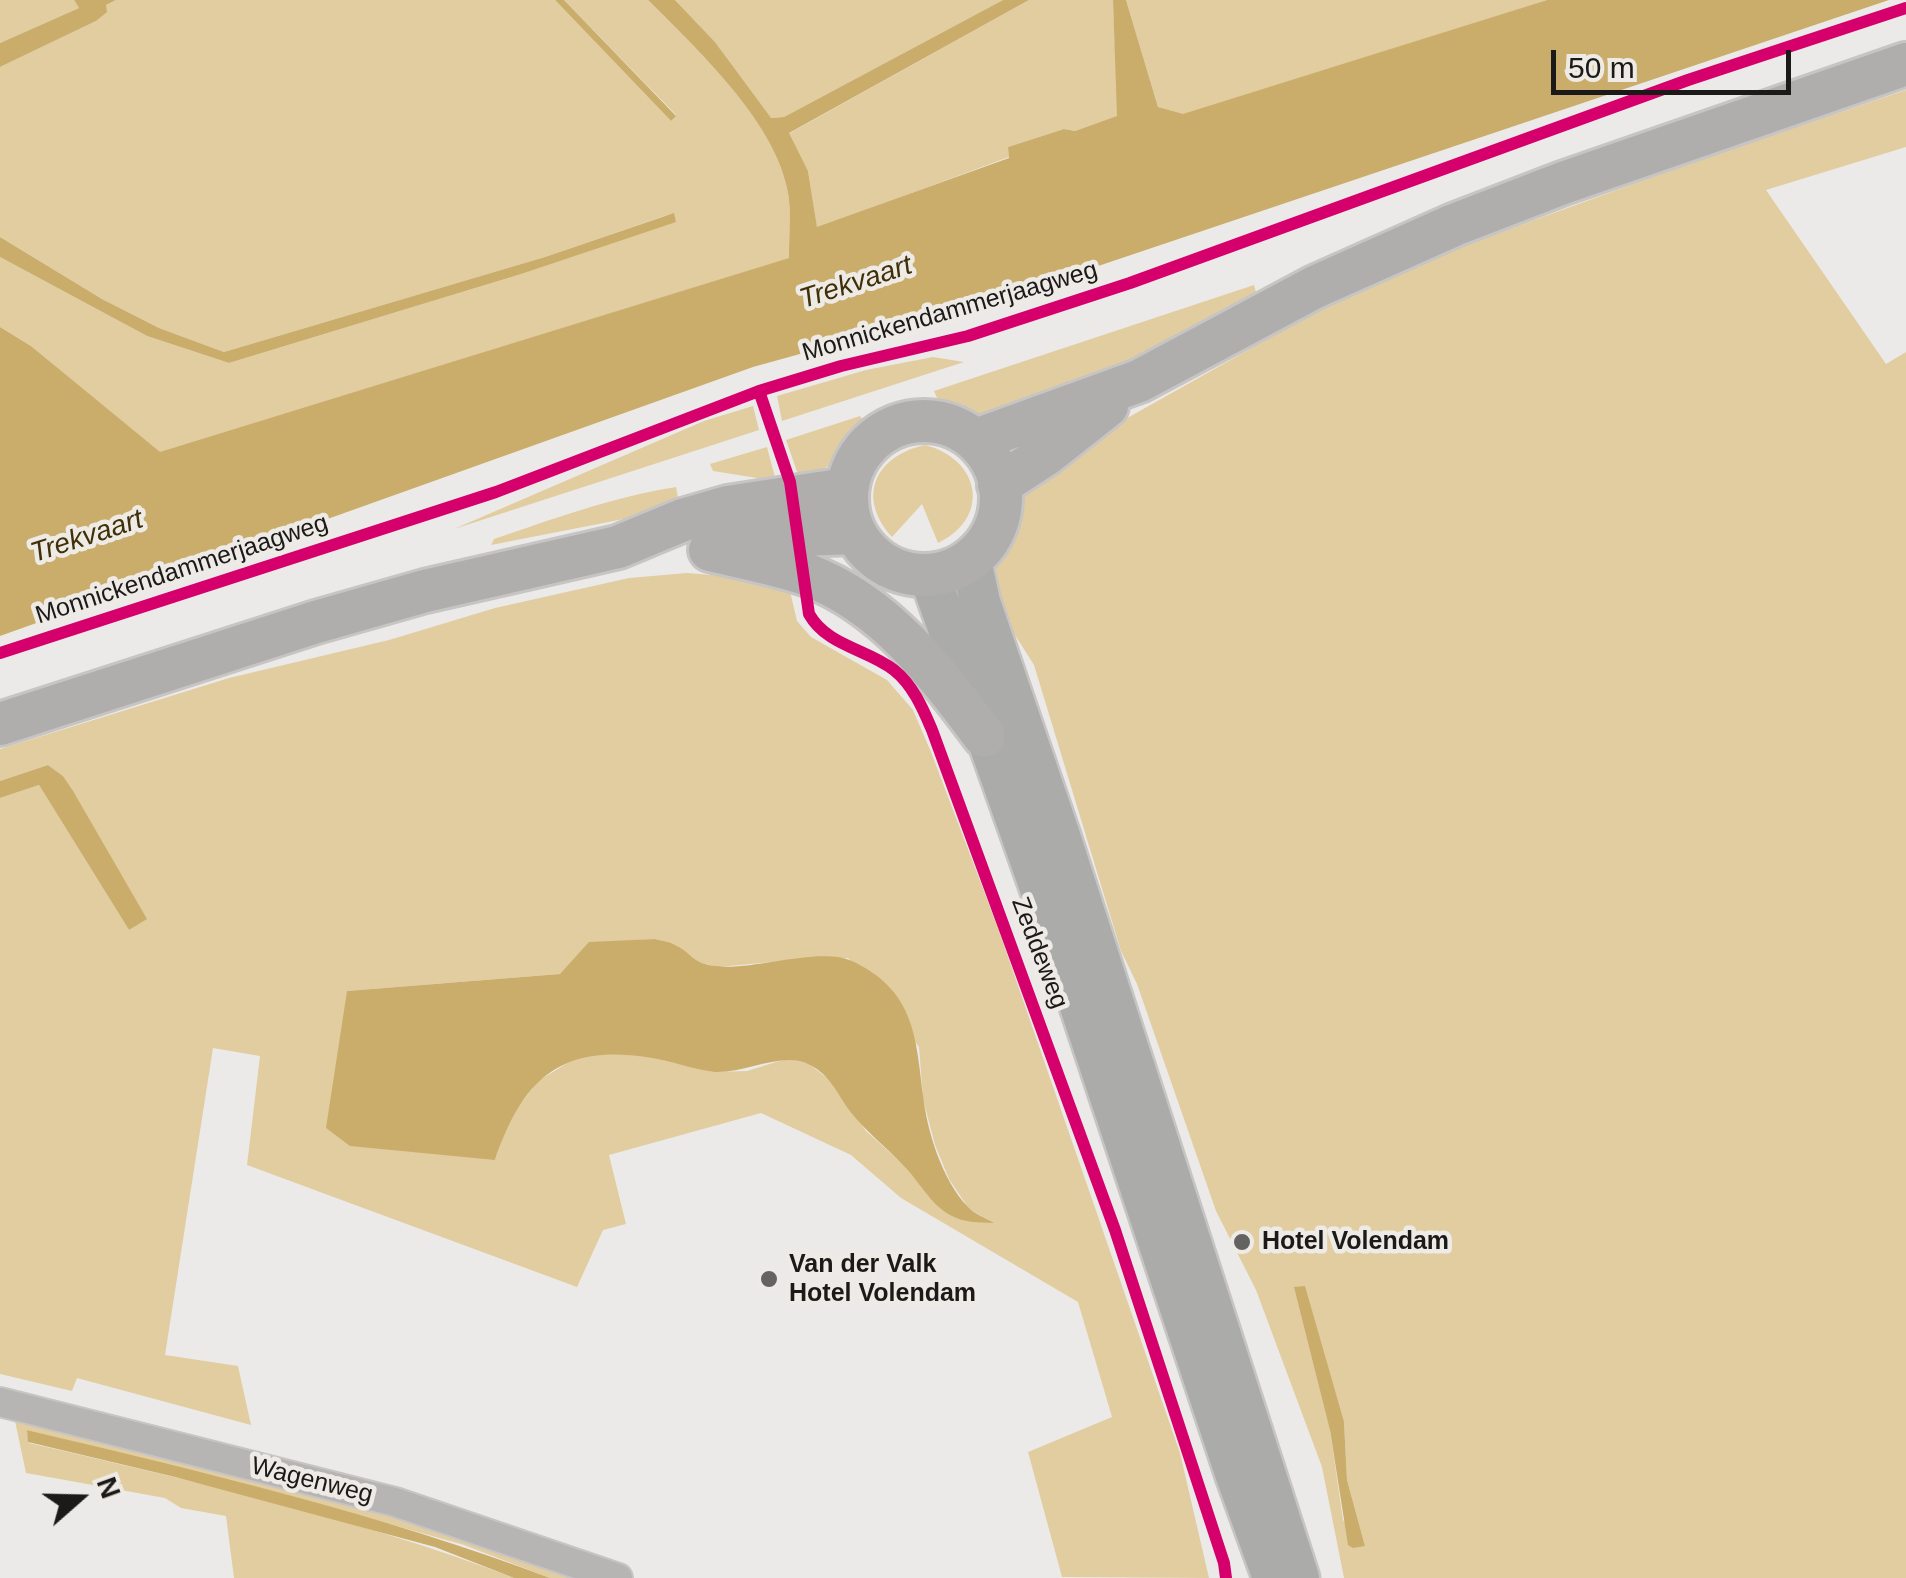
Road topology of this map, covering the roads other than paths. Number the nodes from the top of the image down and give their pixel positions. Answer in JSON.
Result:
{"nodes":[{"id":1,"x":1906,"y":64,"type":"edge"},
{"id":2,"x":1139,"y":381,"type":"junction"},
{"id":3,"x":976,"y":440,"type":"junction"},
{"id":4,"x":998,"y":485,"type":"junction"},
{"id":5,"x":846,"y":489,"type":"junction"},
{"id":6,"x":854,"y":533,"type":"junction"},
{"id":7,"x":618,"y":548,"type":"junction"},
{"id":8,"x":710,"y":550,"type":"junction"},
{"id":9,"x":971,"y":560,"type":"junction"},
{"id":10,"x":930,"y":576,"type":"junction"},
{"id":11,"x":11,"y":720,"type":"edge"},
{"id":12,"x":984,"y":736,"type":"junction"},
{"id":13,"x":0,"y":1402,"type":"edge"},
{"id":14,"x":618,"y":1578,"type":"edge"},
{"id":15,"x":1273,"y":1578,"type":"edge"},
{"id":16,"x":1299,"y":1578,"type":"edge"}],
"edges":[{"from":1,"to":2,"type":"main road"},
{"from":2,"to":3,"type":"main road"},
{"from":2,"to":4,"type":"main road"},
{"from":3,"to":4,"type":"main road"},
{"from":3,"to":5,"type":"main road"},
{"from":4,"to":9,"type":"main road"},
{"from":5,"to":6,"type":"main road"},
{"from":5,"to":7,"type":"main road"},
{"from":6,"to":8,"type":"main road"},
{"from":6,"to":10,"type":"main road"},
{"from":7,"to":8,"type":"main road"},
{"from":7,"to":11,"type":"main road"},
{"from":8,"to":12,"type":"main road"},
{"from":9,"to":10,"type":"main road"},
{"from":9,"to":16,"type":"main road","name":"Zeddeweg"},
{"from":10,"to":12,"type":"main road","name":"Zeddeweg"},
{"from":12,"to":15,"type":"main road","name":"Zeddeweg"},
{"from":13,"to":14,"type":"street","name":"Wagenweg"}]}
